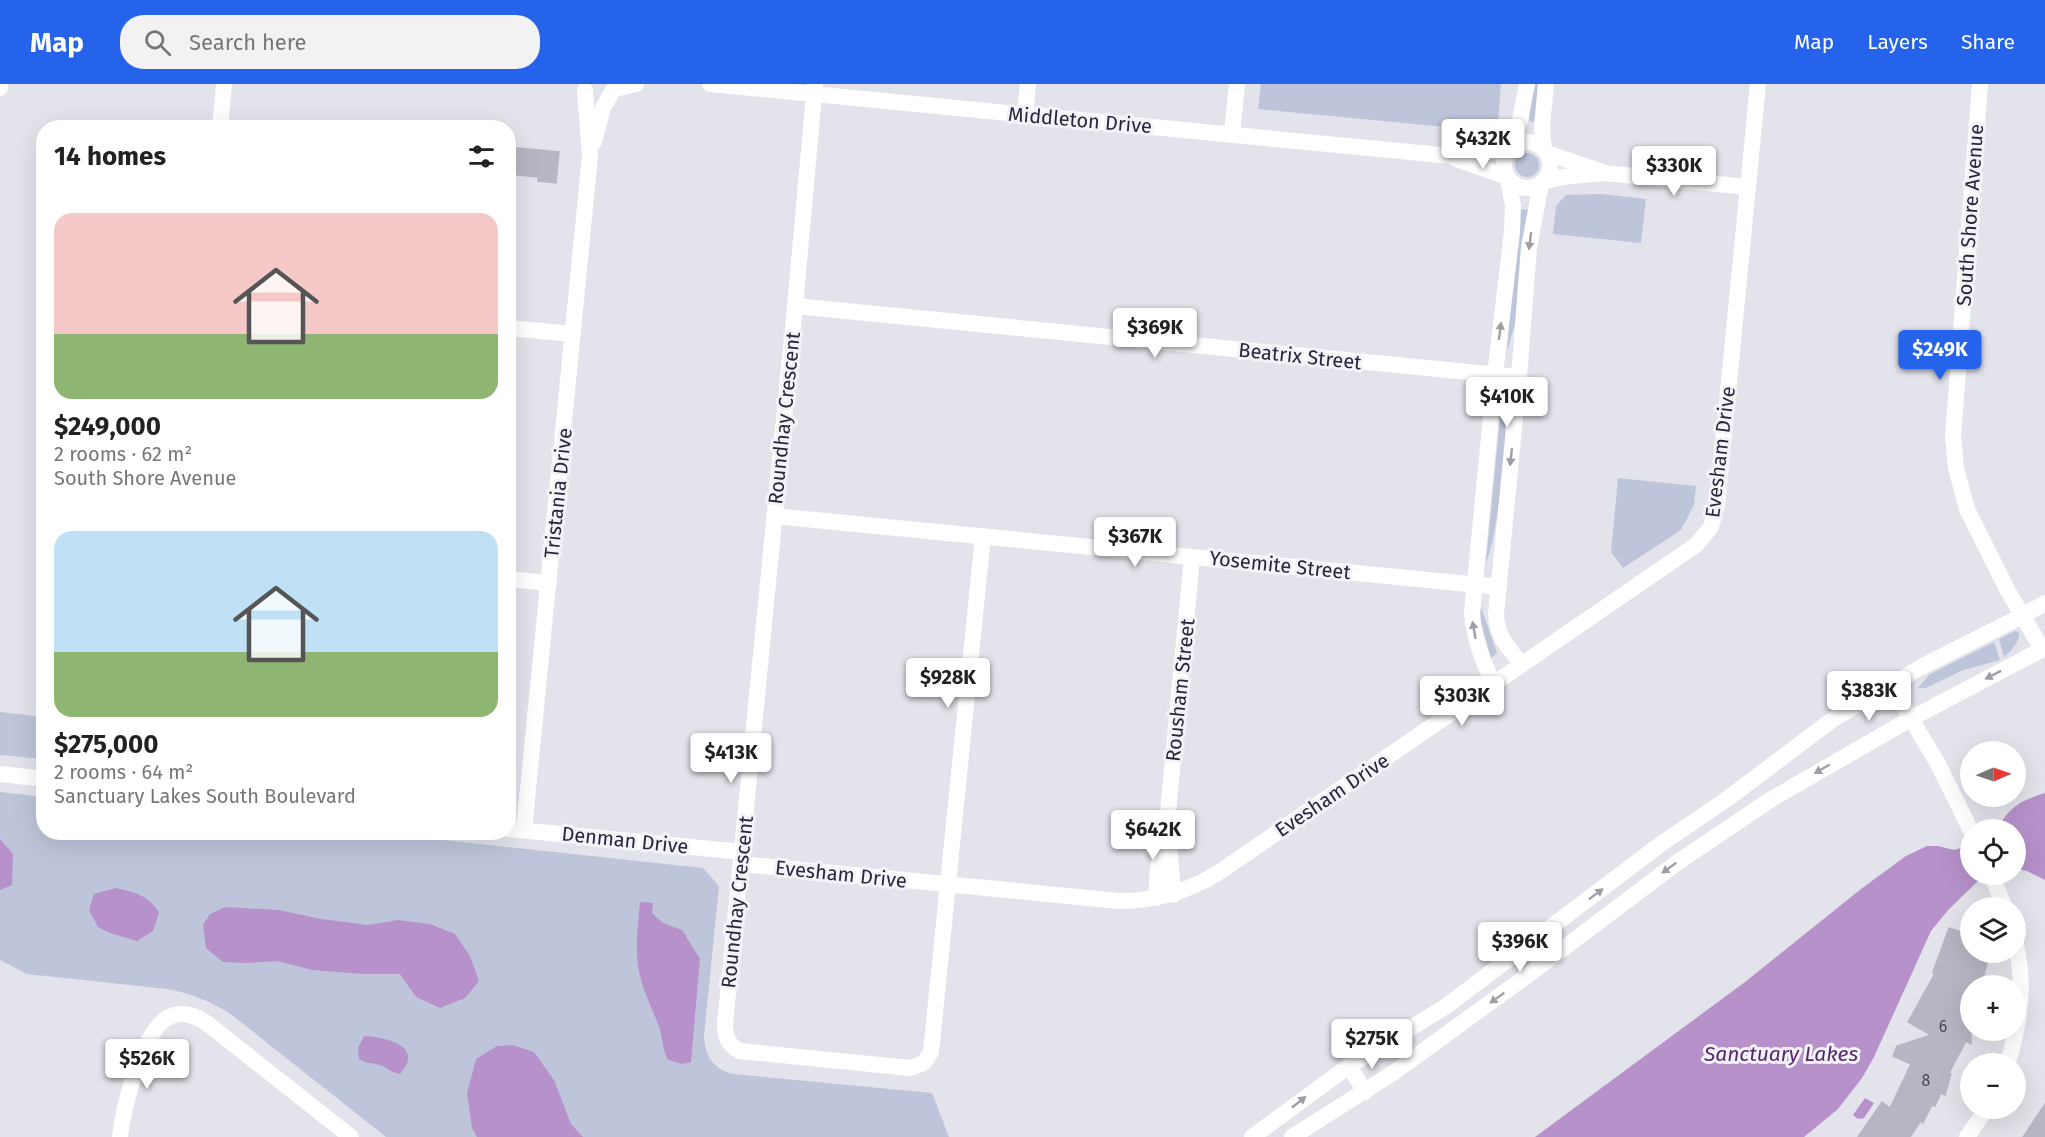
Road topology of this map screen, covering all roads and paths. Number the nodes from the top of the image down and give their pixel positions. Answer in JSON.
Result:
{"nodes":[{"id":1,"x":224,"y":84,"type":"edge"},
{"id":2,"x":636,"y":84,"type":"edge"},
{"id":3,"x":710,"y":84,"type":"edge"},
{"id":4,"x":1028,"y":84,"type":"edge"},
{"id":5,"x":1237,"y":84,"type":"edge"},
{"id":6,"x":1527,"y":84,"type":"edge"},
{"id":7,"x":1546,"y":84,"type":"edge"},
{"id":8,"x":1758,"y":84,"type":"edge"},
{"id":9,"x":1980,"y":84,"type":"edge"},
{"id":10,"x":581,"y":87,"type":"edge"},
{"id":11,"x":615,"y":88,"type":"edge"},
{"id":12,"x":814,"y":89,"type":"edge"},
{"id":13,"x":1025,"y":115,"type":"junction"},
{"id":14,"x":221,"y":120,"type":"edge"},
{"id":15,"x":1232,"y":134,"type":"junction"},
{"id":16,"x":1513,"y":147,"type":"junction"},
{"id":17,"x":1546,"y":152,"type":"junction"},
{"id":18,"x":590,"y":156,"type":"junction"},
{"id":19,"x":1450,"y":156,"type":"junction"},
{"id":20,"x":1603,"y":172,"type":"junction"},
{"id":21,"x":1508,"y":178,"type":"junction"},
{"id":22,"x":1542,"y":183,"type":"junction"},
{"id":23,"x":1748,"y":187,"type":"junction"},
{"id":24,"x":795,"y":306,"type":"junction"},
{"id":25,"x":516,"y":329,"type":"edge"},
{"id":26,"x":573,"y":334,"type":"junction"},
{"id":27,"x":1495,"y":375,"type":"junction"},
{"id":28,"x":1519,"y":377,"type":"junction"},
{"id":29,"x":774,"y":516,"type":"junction"},
{"id":30,"x":983,"y":536,"type":"junction"},
{"id":31,"x":1192,"y":557,"type":"junction"},
{"id":32,"x":516,"y":580,"type":"edge"},
{"id":33,"x":549,"y":583,"type":"junction"},
{"id":34,"x":1474,"y":584,"type":"junction"},
{"id":35,"x":1498,"y":587,"type":"junction"},
{"id":36,"x":2045,"y":603,"type":"edge"},
{"id":37,"x":2022,"y":616,"type":"junction"},
{"id":38,"x":2044,"y":648,"type":"edge"},
{"id":39,"x":1522,"y":664,"type":"junction"},
{"id":40,"x":1494,"y":684,"type":"junction"},
{"id":41,"x":1891,"y":685,"type":"junction"},
{"id":42,"x":1911,"y":718,"type":"junction"},
{"id":43,"x":0,"y":774,"type":"edge"},
{"id":44,"x":36,"y":778,"type":"edge"},
{"id":45,"x":1965,"y":819,"type":"edge"},
{"id":46,"x":1167,"y":823,"type":"junction"},
{"id":47,"x":516,"y":829,"type":"edge"},
{"id":48,"x":741,"y":858,"type":"junction"},
{"id":49,"x":949,"y":885,"type":"junction"},
{"id":50,"x":1173,"y":895,"type":"junction"},
{"id":51,"x":1156,"y":898,"type":"junction"},
{"id":52,"x":2018,"y":963,"type":"edge"},
{"id":53,"x":2010,"y":1053,"type":"edge"},
{"id":54,"x":1349,"y":1066,"type":"junction"},
{"id":55,"x":1365,"y":1092,"type":"junction"},
{"id":56,"x":1979,"y":1119,"type":"edge"},
{"id":57,"x":120,"y":1137,"type":"edge"},
{"id":58,"x":351,"y":1137,"type":"edge"},
{"id":59,"x":1252,"y":1137,"type":"edge"},
{"id":60,"x":1292,"y":1137,"type":"edge"},
{"id":61,"x":1967,"y":1137,"type":"edge"}],
"edges":[{"from":1,"to":14,"type":"street"},
{"from":2,"to":11,"type":"street"},
{"from":3,"to":12,"type":"street","name":"Middleton Drive"},
{"from":4,"to":13,"type":"street"},
{"from":5,"to":15,"type":"street"},
{"from":6,"to":16,"type":"street"},
{"from":7,"to":17,"type":"street"},
{"from":8,"to":23,"type":"street","name":"Evesham Drive"},
{"from":9,"to":37,"type":"street","name":"South Shore Avenue"},
{"from":10,"to":11,"type":"street"},
{"from":10,"to":18,"type":"street","name":"Tristania Drive"},
{"from":11,"to":18,"type":"street","name":"Tristania Drive"},
{"from":12,"to":13,"type":"street","name":"Middleton Drive"},
{"from":12,"to":24,"type":"street","name":"Roundhay Crescent"},
{"from":13,"to":15,"type":"street","name":"Middleton Drive"},
{"from":15,"to":19,"type":"street","name":"Middleton Drive"},
{"from":16,"to":17,"type":"street"},
{"from":16,"to":19,"type":"street","name":"Middleton Drive"},
{"from":16,"to":21,"type":"street"},
{"from":17,"to":20,"type":"street"},
{"from":17,"to":22,"type":"street"},
{"from":18,"to":26,"type":"street","name":"Tristania Drive"},
{"from":19,"to":21,"type":"street","name":"Middleton Drive"},
{"from":20,"to":22,"type":"street"},
{"from":20,"to":23,"type":"street"},
{"from":21,"to":22,"type":"street"},
{"from":27,"to":21,"type":"street","one_way":true},
{"from":22,"to":28,"type":"street","one_way":true},
{"from":23,"to":39,"type":"street","name":"Evesham Drive"},
{"from":24,"to":27,"type":"street","name":"Beatrix Street"},
{"from":24,"to":29,"type":"street","name":"Roundhay Crescent"},
{"from":25,"to":26,"type":"street"},
{"from":26,"to":33,"type":"street","name":"Tristania Drive"},
{"from":27,"to":28,"type":"street","name":"Beatrix Street"},
{"from":27,"to":34,"type":"street"},
{"from":28,"to":35,"type":"street","one_way":true},
{"from":29,"to":30,"type":"street","name":"Yosemite Street"},
{"from":29,"to":48,"type":"street","name":"Roundhay Crescent"},
{"from":30,"to":31,"type":"street","name":"Yosemite Street"},
{"from":30,"to":49,"type":"street"},
{"from":31,"to":34,"type":"street","name":"Yosemite Street"},
{"from":31,"to":46,"type":"street","name":"Rousham Street"},
{"from":32,"to":33,"type":"street"},
{"from":33,"to":47,"type":"street","name":"Tristania Drive"},
{"from":34,"to":35,"type":"street","name":"Yosemite Street"},
{"from":40,"to":34,"type":"street","one_way":true},
{"from":35,"to":39,"type":"street"},
{"from":36,"to":37,"type":"street"},
{"from":37,"to":38,"type":"street","name":"South Shore Avenue"},
{"from":37,"to":41,"type":"street"},
{"from":38,"to":42,"type":"street","one_way":true},
{"from":39,"to":40,"type":"street","name":"Evesham Drive"},
{"from":40,"to":50,"type":"street","name":"Evesham Drive"},
{"from":41,"to":42,"type":"street"},
{"from":54,"to":41,"type":"street","one_way":true},
{"from":42,"to":45,"type":"street"},
{"from":42,"to":55,"type":"street","one_way":true},
{"from":43,"to":44,"type":"street"},
{"from":46,"to":50,"type":"street","name":"Rousham Street"},
{"from":46,"to":51,"type":"street","name":"Rousham Street"},
{"from":47,"to":48,"type":"street","name":"Denman Drive"},
{"from":48,"to":49,"type":"street","name":"Evesham Drive"},
{"from":48,"to":49,"type":"street","name":"Roundhay Crescent"},
{"from":49,"to":51,"type":"street","name":"Evesham Drive"},
{"from":50,"to":51,"type":"street","name":"Evesham Drive"},
{"from":52,"to":53,"type":"street"},
{"from":54,"to":55,"type":"street"},
{"from":59,"to":54,"type":"street","one_way":true},
{"from":55,"to":60,"type":"street"},
{"from":56,"to":61,"type":"street"},
{"from":57,"to":58,"type":"street"}]}
